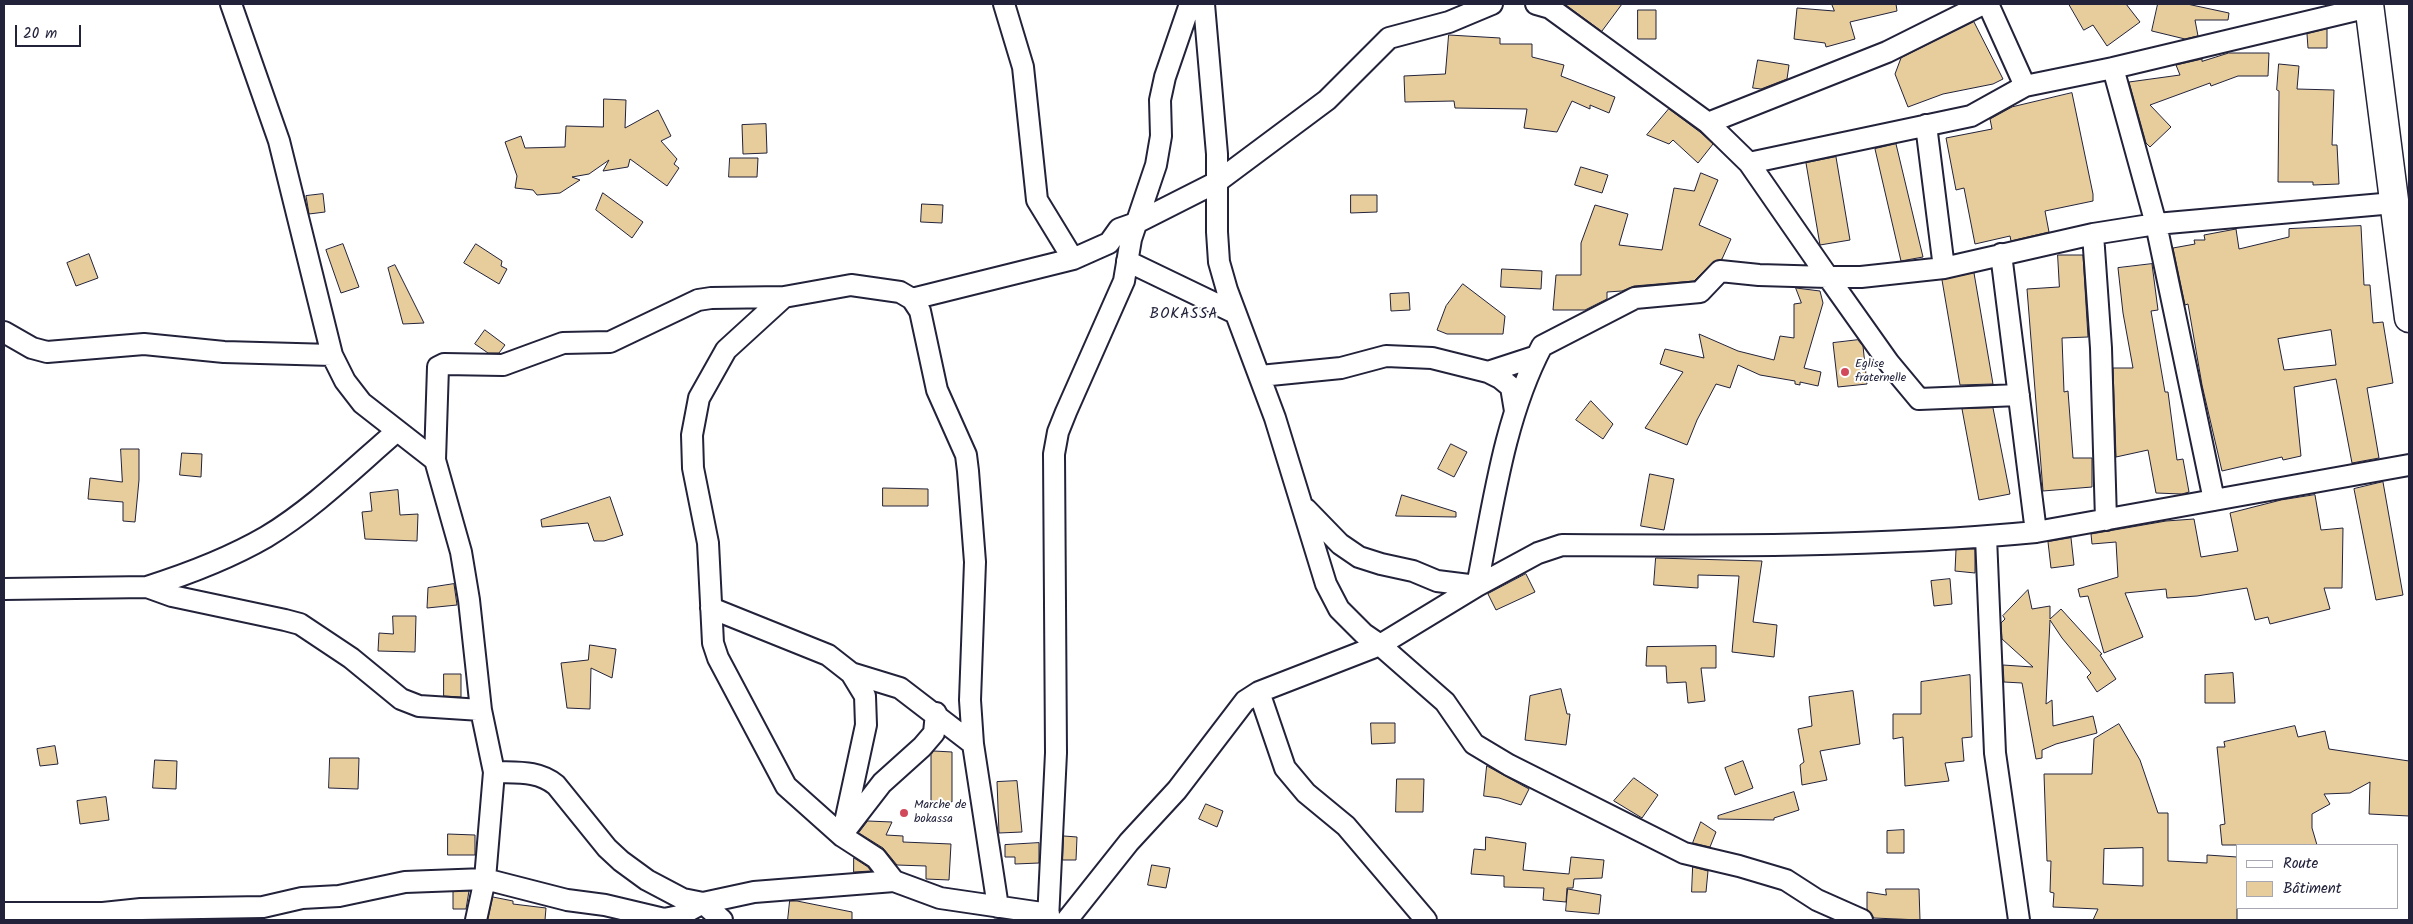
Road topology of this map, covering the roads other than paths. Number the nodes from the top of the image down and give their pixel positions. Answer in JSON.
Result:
{"nodes":[{"id":1,"x":231,"y":4,"type":"edge"},
{"id":2,"x":1004,"y":4,"type":"edge"},
{"id":3,"x":1190,"y":4,"type":"edge"},
{"id":4,"x":1204,"y":4,"type":"edge"},
{"id":5,"x":1492,"y":4,"type":"edge"},
{"id":6,"x":1536,"y":4,"type":"edge"},
{"id":7,"x":1983,"y":4,"type":"edge"},
{"id":8,"x":1988,"y":4,"type":"edge"},
{"id":9,"x":2369,"y":5,"type":"edge"},
{"id":10,"x":2113,"y":68,"type":"junction"},
{"id":11,"x":2025,"y":86,"type":"junction"},
{"id":12,"x":1708,"y":123,"type":"junction"},
{"id":13,"x":1926,"y":125,"type":"junction"},
{"id":14,"x":1748,"y":163,"type":"junction"},
{"id":15,"x":1217,"y":182,"type":"junction"},
{"id":16,"x":2394,"y":203,"type":"junction"},
{"id":17,"x":1136,"y":223,"type":"junction"},
{"id":18,"x":2156,"y":224,"type":"junction"},
{"id":19,"x":2093,"y":234,"type":"junction"},
{"id":20,"x":2000,"y":254,"type":"junction"},
{"id":21,"x":1073,"y":259,"type":"junction"},
{"id":22,"x":1127,"y":261,"type":"junction"},
{"id":23,"x":1944,"y":268,"type":"junction"},
{"id":24,"x":1828,"y":277,"type":"junction"},
{"id":25,"x":784,"y":297,"type":"junction"},
{"id":26,"x":912,"y":299,"type":"junction"},
{"id":27,"x":1236,"y":313,"type":"junction"},
{"id":28,"x":2409,"y":318,"type":"edge"},
{"id":29,"x":4,"y":332,"type":"edge"},
{"id":30,"x":332,"y":355,"type":"junction"},
{"id":31,"x":1534,"y":358,"type":"junction"},
{"id":32,"x":1488,"y":372,"type":"junction"},
{"id":33,"x":1260,"y":376,"type":"junction"},
{"id":34,"x":2019,"y":395,"type":"junction"},
{"id":35,"x":1515,"y":411,"type":"junction"},
{"id":36,"x":397,"y":431,"type":"junction"},
{"id":37,"x":435,"y":460,"type":"junction"},
{"id":38,"x":2409,"y":465,"type":"edge"},
{"id":39,"x":2214,"y":500,"type":"junction"},
{"id":40,"x":1304,"y":508,"type":"junction"},
{"id":41,"x":2106,"y":520,"type":"junction"},
{"id":42,"x":2036,"y":532,"type":"junction"},
{"id":43,"x":1986,"y":537,"type":"junction"},
{"id":44,"x":1477,"y":586,"type":"junction"},
{"id":45,"x":147,"y":587,"type":"junction"},
{"id":46,"x":4,"y":589,"type":"edge"},
{"id":47,"x":711,"y":608,"type":"junction"},
{"id":48,"x":1380,"y":645,"type":"junction"},
{"id":49,"x":851,"y":673,"type":"junction"},
{"id":50,"x":1259,"y":692,"type":"junction"},
{"id":51,"x":481,"y":710,"type":"junction"},
{"id":52,"x":936,"y":714,"type":"junction"},
{"id":53,"x":973,"y":744,"type":"junction"},
{"id":54,"x":494,"y":772,"type":"junction"},
{"id":55,"x":842,"y":836,"type":"junction"},
{"id":56,"x":485,"y":879,"type":"junction"},
{"id":57,"x":894,"y":880,"type":"junction"},
{"id":58,"x":703,"y":903,"type":"junction"},
{"id":59,"x":998,"y":907,"type":"junction"},
{"id":60,"x":4,"y":913,"type":"edge"},
{"id":61,"x":1055,"y":918,"type":"edge"},
{"id":62,"x":476,"y":920,"type":"edge"},
{"id":63,"x":722,"y":920,"type":"edge"},
{"id":64,"x":1426,"y":920,"type":"edge"},
{"id":65,"x":1862,"y":920,"type":"edge"},
{"id":66,"x":2019,"y":920,"type":"edge"}],
"edges":[{"from":1,"to":30,"type":"street"},
{"from":2,"to":21,"type":"street"},
{"from":3,"to":17,"type":"street"},
{"from":4,"to":15,"type":"street"},
{"from":5,"to":15,"type":"street"},
{"from":6,"to":12,"type":"street"},
{"from":7,"to":12,"type":"street"},
{"from":8,"to":11,"type":"street"},
{"from":9,"to":10,"type":"street"},
{"from":9,"to":16,"type":"main road"},
{"from":10,"to":11,"type":"street"},
{"from":10,"to":18,"type":"street"},
{"from":11,"to":13,"type":"street"},
{"from":12,"to":14,"type":"street"},
{"from":13,"to":14,"type":"street"},
{"from":13,"to":23,"type":"street"},
{"from":14,"to":24,"type":"street"},
{"from":15,"to":17,"type":"street"},
{"from":15,"to":27,"type":"street"},
{"from":16,"to":18,"type":"street"},
{"from":16,"to":28,"type":"main road"},
{"from":17,"to":21,"type":"street"},
{"from":17,"to":22,"type":"street"},
{"from":18,"to":19,"type":"street"},
{"from":18,"to":39,"type":"street"},
{"from":19,"to":20,"type":"street"},
{"from":19,"to":41,"type":"street"},
{"from":20,"to":23,"type":"street"},
{"from":20,"to":34,"type":"street"},
{"from":21,"to":26,"type":"street"},
{"from":22,"to":27,"type":"street"},
{"from":22,"to":61,"type":"street"},
{"from":23,"to":24,"type":"street"},
{"from":24,"to":31,"type":"street"},
{"from":24,"to":34,"type":"street"},
{"from":25,"to":26,"type":"street"},
{"from":25,"to":37,"type":"street"},
{"from":25,"to":47,"type":"street"},
{"from":26,"to":53,"type":"street"},
{"from":27,"to":33,"type":"street"},
{"from":29,"to":30,"type":"street"},
{"from":30,"to":36,"type":"street"},
{"from":31,"to":32,"type":"street"},
{"from":31,"to":35,"type":"street"},
{"from":32,"to":33,"type":"street"},
{"from":32,"to":35,"type":"street"},
{"from":33,"to":40,"type":"street"},
{"from":34,"to":42,"type":"street"},
{"from":35,"to":44,"type":"street"},
{"from":36,"to":37,"type":"street"},
{"from":36,"to":45,"type":"street"},
{"from":37,"to":51,"type":"street"},
{"from":38,"to":39,"type":"street"},
{"from":39,"to":41,"type":"street"},
{"from":40,"to":44,"type":"street"},
{"from":40,"to":48,"type":"street"},
{"from":41,"to":42,"type":"street"},
{"from":42,"to":43,"type":"street"},
{"from":43,"to":44,"type":"street"},
{"from":43,"to":66,"type":"street"},
{"from":44,"to":48,"type":"street"},
{"from":45,"to":46,"type":"street"},
{"from":45,"to":51,"type":"street"},
{"from":47,"to":49,"type":"street"},
{"from":47,"to":55,"type":"street"},
{"from":48,"to":50,"type":"street"},
{"from":48,"to":65,"type":"street"},
{"from":49,"to":52,"type":"street"},
{"from":49,"to":55,"type":"street"},
{"from":50,"to":61,"type":"street"},
{"from":50,"to":64,"type":"street"},
{"from":51,"to":54,"type":"street"},
{"from":52,"to":53,"type":"street"},
{"from":52,"to":55,"type":"street"},
{"from":53,"to":59,"type":"street"},
{"from":54,"to":56,"type":"street"},
{"from":54,"to":58,"type":"street"},
{"from":55,"to":57,"type":"street"},
{"from":56,"to":58,"type":"street"},
{"from":56,"to":60,"type":"street"},
{"from":56,"to":62,"type":"street"},
{"from":57,"to":58,"type":"street"},
{"from":57,"to":59,"type":"street"},
{"from":58,"to":63,"type":"street"},
{"from":59,"to":61,"type":"street"}]}
